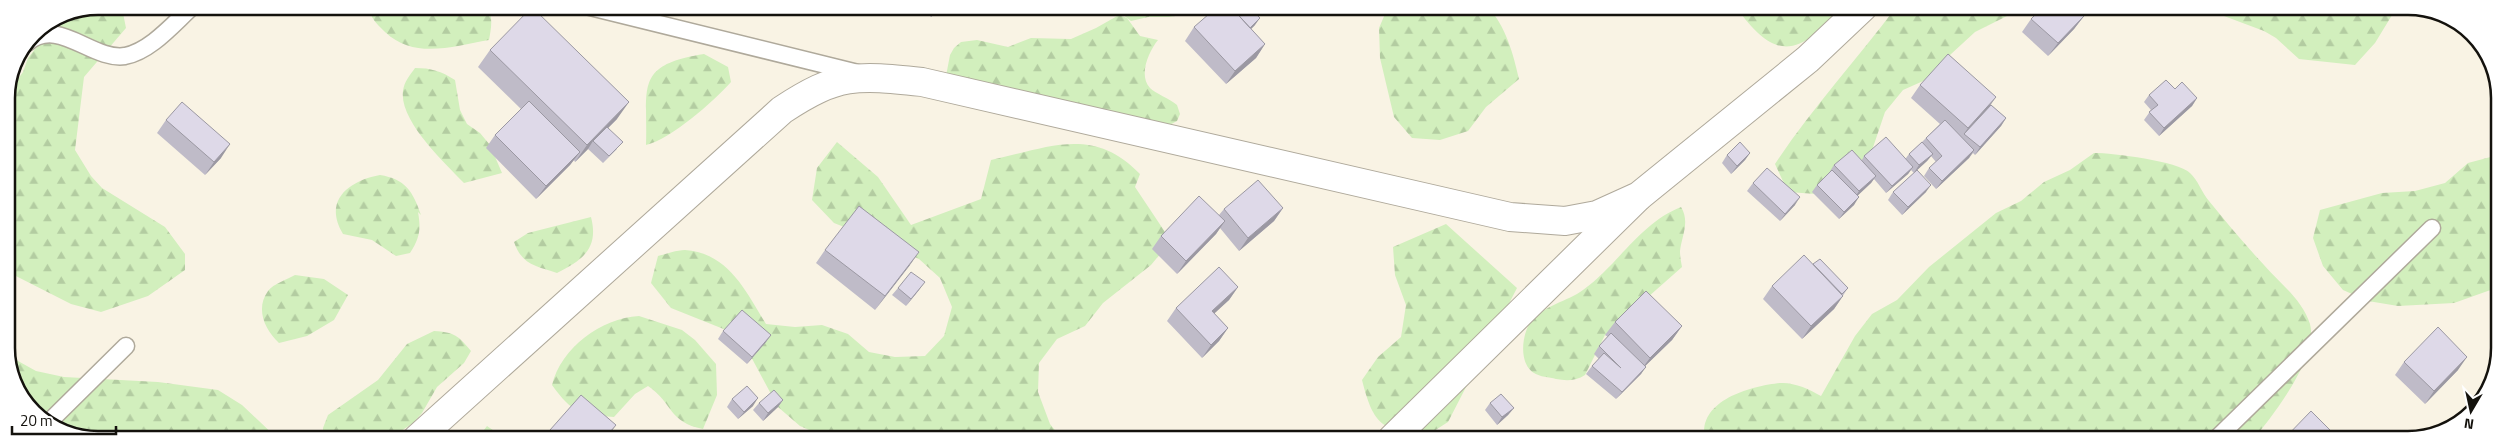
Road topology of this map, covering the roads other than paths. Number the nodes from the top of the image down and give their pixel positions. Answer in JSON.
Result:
{"nodes":[{"id":1,"x":183,"y":15,"type":"edge"},
{"id":2,"x":623,"y":15,"type":"edge"},
{"id":3,"x":1855,"y":15,"type":"edge"},
{"id":4,"x":42,"y":37,"type":"edge"},
{"id":5,"x":870,"y":76,"type":"junction"},
{"id":6,"x":1639,"y":196,"type":"junction"},
{"id":7,"x":2432,"y":228,"type":"dead end"},
{"id":8,"x":126,"y":346,"type":"dead end"},
{"id":9,"x":53,"y":418,"type":"edge"},
{"id":10,"x":426,"y":431,"type":"edge"},
{"id":11,"x":1400,"y":431,"type":"edge"},
{"id":12,"x":2224,"y":431,"type":"edge"}],
"edges":[{"from":1,"to":4,"type":"lane"},
{"from":2,"to":5,"type":"lane"},
{"from":3,"to":6,"type":"street"},
{"from":5,"to":6,"type":"street"},
{"from":5,"to":10,"type":"street"},
{"from":6,"to":11,"type":"street"},
{"from":7,"to":12,"type":"lane"},
{"from":8,"to":9,"type":"lane"}]}
